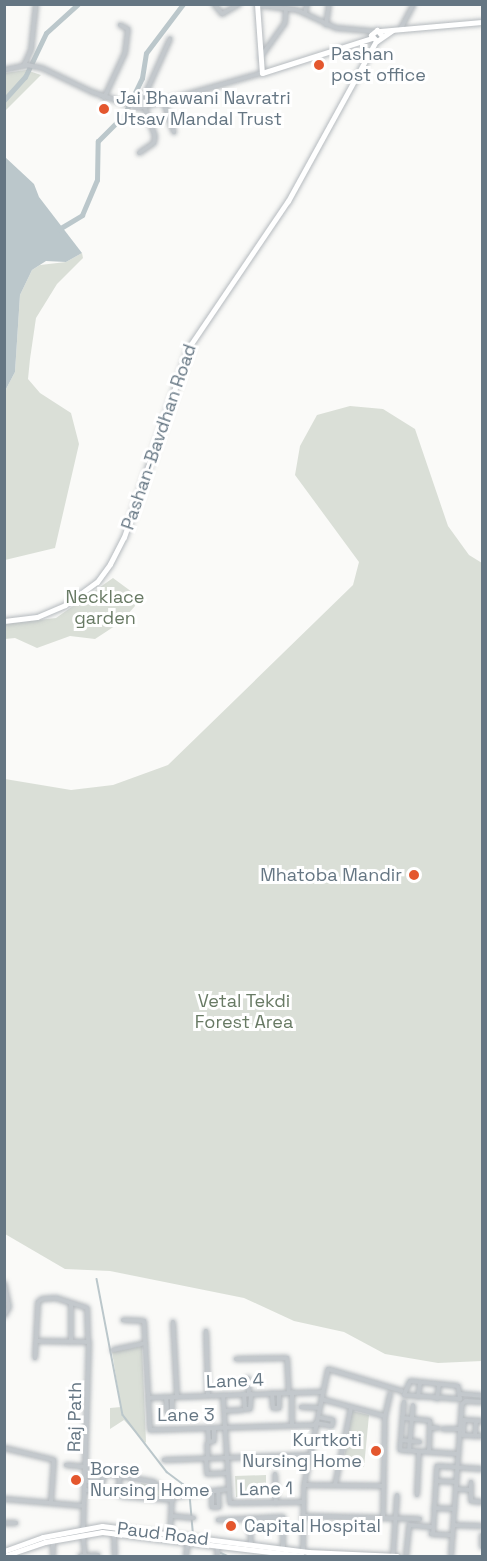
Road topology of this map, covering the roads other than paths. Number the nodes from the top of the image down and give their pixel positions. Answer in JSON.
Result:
{"nodes":[{"id":1,"x":36,"y":4,"type":"edge"},
{"id":2,"x":214,"y":4,"type":"edge"},
{"id":3,"x":239,"y":4,"type":"edge"},
{"id":4,"x":307,"y":4,"type":"edge"},
{"id":5,"x":329,"y":4,"type":"edge"},
{"id":6,"x":414,"y":4,"type":"edge"},
{"id":7,"x":257,"y":5,"type":"edge"},
{"id":8,"x":268,"y":5,"type":"edge"},
{"id":9,"x":296,"y":7,"type":"edge"},
{"id":10,"x":286,"y":9,"type":"junction"},
{"id":11,"x":305,"y":13,"type":"junction"},
{"id":12,"x":483,"y":22,"type":"edge"},
{"id":13,"x":120,"y":25,"type":"dead end"},
{"id":14,"x":326,"y":25,"type":"junction"},
{"id":15,"x":400,"y":28,"type":"junction"},
{"id":16,"x":376,"y":36,"type":"junction"},
{"id":17,"x":170,"y":39,"type":"dead end"},
{"id":18,"x":260,"y":58,"type":"junction"},
{"id":19,"x":25,"y":65,"type":"junction"},
{"id":20,"x":4,"y":70,"type":"edge"},
{"id":21,"x":263,"y":70,"type":"junction"},
{"id":22,"x":104,"y":98,"type":"junction"},
{"id":23,"x":164,"y":103,"type":"junction"},
{"id":24,"x":137,"y":108,"type":"junction"},
{"id":25,"x":145,"y":108,"type":"junction"},
{"id":26,"x":174,"y":132,"type":"dead end"},
{"id":27,"x":139,"y":153,"type":"dead end"},
{"id":28,"x":5,"y":620,"type":"edge"},
{"id":29,"x":4,"y":1283,"type":"edge"},
{"id":30,"x":71,"y":1303,"type":"junction"},
{"id":31,"x":4,"y":1316,"type":"edge"},
{"id":32,"x":123,"y":1320,"type":"dead end"},
{"id":33,"x":173,"y":1322,"type":"dead end"},
{"id":34,"x":206,"y":1331,"type":"dead end"},
{"id":35,"x":38,"y":1341,"type":"junction"},
{"id":36,"x":71,"y":1342,"type":"junction"},
{"id":37,"x":88,"y":1342,"type":"junction"},
{"id":38,"x":145,"y":1343,"type":"junction"},
{"id":39,"x":113,"y":1350,"type":"dead end"},
{"id":40,"x":35,"y":1358,"type":"dead end"},
{"id":41,"x":236,"y":1359,"type":"dead end"},
{"id":42,"x":248,"y":1378,"type":"dead end"},
{"id":43,"x":420,"y":1382,"type":"junction"},
{"id":44,"x":439,"y":1384,"type":"junction"},
{"id":45,"x":402,"y":1391,"type":"dead end"},
{"id":46,"x":290,"y":1392,"type":"junction"},
{"id":47,"x":323,"y":1392,"type":"junction"},
{"id":48,"x":272,"y":1393,"type":"junction"},
{"id":49,"x":279,"y":1393,"type":"junction"},
{"id":50,"x":248,"y":1394,"type":"junction"},
{"id":51,"x":390,"y":1394,"type":"dead end"},
{"id":52,"x":461,"y":1394,"type":"junction"},
{"id":53,"x":208,"y":1395,"type":"junction"},
{"id":54,"x":223,"y":1395,"type":"junction"},
{"id":55,"x":483,"y":1396,"type":"edge"},
{"id":56,"x":418,"y":1397,"type":"junction"},
{"id":57,"x":148,"y":1398,"type":"junction"},
{"id":58,"x":171,"y":1398,"type":"junction"},
{"id":59,"x":321,"y":1399,"type":"junction"},
{"id":60,"x":437,"y":1399,"type":"junction"},
{"id":61,"x":404,"y":1401,"type":"dead end"},
{"id":62,"x":483,"y":1402,"type":"edge"},
{"id":63,"x":412,"y":1405,"type":"dead end"},
{"id":64,"x":301,"y":1407,"type":"dead end"},
{"id":65,"x":320,"y":1408,"type":"junction"},
{"id":66,"x":351,"y":1408,"type":"junction"},
{"id":67,"x":242,"y":1410,"type":"dead end"},
{"id":68,"x":224,"y":1411,"type":"junction"},
{"id":69,"x":385,"y":1416,"type":"junction"},
{"id":70,"x":318,"y":1417,"type":"junction"},
{"id":71,"x":403,"y":1418,"type":"junction"},
{"id":72,"x":412,"y":1419,"type":"junction"},
{"id":73,"x":476,"y":1421,"type":"junction"},
{"id":74,"x":483,"y":1421,"type":"edge"},
{"id":75,"x":316,"y":1424,"type":"junction"},
{"id":76,"x":292,"y":1425,"type":"junction"},
{"id":77,"x":225,"y":1428,"type":"junction"},
{"id":78,"x":430,"y":1428,"type":"junction"},
{"id":79,"x":214,"y":1429,"type":"junction"},
{"id":80,"x":208,"y":1430,"type":"junction"},
{"id":81,"x":461,"y":1433,"type":"junction"},
{"id":82,"x":475,"y":1436,"type":"junction"},
{"id":83,"x":483,"y":1436,"type":"edge"},
{"id":84,"x":401,"y":1440,"type":"junction"},
{"id":85,"x":410,"y":1441,"type":"junction"},
{"id":86,"x":420,"y":1442,"type":"dead end"},
{"id":87,"x":207,"y":1444,"type":"dead end"},
{"id":88,"x":4,"y":1448,"type":"edge"},
{"id":89,"x":409,"y":1451,"type":"junction"},
{"id":90,"x":419,"y":1452,"type":"junction"},
{"id":91,"x":429,"y":1452,"type":"junction"},
{"id":92,"x":437,"y":1453,"type":"junction"},
{"id":93,"x":458,"y":1454,"type":"junction"},
{"id":94,"x":310,"y":1455,"type":"junction"},
{"id":95,"x":226,"y":1457,"type":"junction"},
{"id":96,"x":207,"y":1458,"type":"junction"},
{"id":97,"x":164,"y":1460,"type":"dead end"},
{"id":98,"x":66,"y":1465,"type":"dead end"},
{"id":99,"x":437,"y":1466,"type":"junction"},
{"id":100,"x":457,"y":1467,"type":"junction"},
{"id":101,"x":88,"y":1469,"type":"junction"},
{"id":102,"x":483,"y":1469,"type":"edge"},
{"id":103,"x":104,"y":1472,"type":"junction"},
{"id":104,"x":227,"y":1473,"type":"junction"},
{"id":105,"x":275,"y":1474,"type":"dead end"},
{"id":106,"x":120,"y":1475,"type":"junction"},
{"id":107,"x":87,"y":1481,"type":"junction"},
{"id":108,"x":436,"y":1481,"type":"junction"},
{"id":109,"x":456,"y":1482,"type":"junction"},
{"id":110,"x":471,"y":1482,"type":"dead end"},
{"id":111,"x":303,"y":1485,"type":"junction"},
{"id":112,"x":335,"y":1485,"type":"junction"},
{"id":113,"x":383,"y":1486,"type":"junction"},
{"id":114,"x":229,"y":1489,"type":"junction"},
{"id":115,"x":456,"y":1489,"type":"junction"},
{"id":116,"x":86,"y":1490,"type":"junction"},
{"id":117,"x":218,"y":1490,"type":"junction"},
{"id":118,"x":471,"y":1490,"type":"junction"},
{"id":119,"x":212,"y":1491,"type":"junction"},
{"id":120,"x":118,"y":1493,"type":"junction"},
{"id":121,"x":397,"y":1495,"type":"dead end"},
{"id":122,"x":417,"y":1495,"type":"dead end"},
{"id":123,"x":172,"y":1498,"type":"junction"},
{"id":124,"x":4,"y":1499,"type":"edge"},
{"id":125,"x":51,"y":1502,"type":"junction"},
{"id":126,"x":303,"y":1502,"type":"junction"},
{"id":127,"x":483,"y":1502,"type":"edge"},
{"id":128,"x":276,"y":1503,"type":"junction"},
{"id":129,"x":84,"y":1506,"type":"junction"},
{"id":130,"x":434,"y":1508,"type":"junction"},
{"id":131,"x":454,"y":1509,"type":"junction"},
{"id":132,"x":172,"y":1516,"type":"junction"},
{"id":133,"x":303,"y":1516,"type":"junction"},
{"id":134,"x":192,"y":1518,"type":"dead end"},
{"id":135,"x":383,"y":1518,"type":"junction"},
{"id":136,"x":395,"y":1518,"type":"junction"},
{"id":137,"x":250,"y":1519,"type":"junction"},
{"id":138,"x":420,"y":1519,"type":"dead end"},
{"id":139,"x":218,"y":1520,"type":"dead end"},
{"id":140,"x":4,"y":1523,"type":"edge"},
{"id":141,"x":16,"y":1523,"type":"dead end"},
{"id":142,"x":453,"y":1525,"type":"junction"},
{"id":143,"x":250,"y":1526,"type":"junction"},
{"id":144,"x":483,"y":1526,"type":"edge"},
{"id":145,"x":431,"y":1527,"type":"dead end"},
{"id":146,"x":284,"y":1530,"type":"dead end"},
{"id":147,"x":83,"y":1531,"type":"junction"},
{"id":148,"x":114,"y":1533,"type":"junction"},
{"id":149,"x":394,"y":1534,"type":"junction"},
{"id":150,"x":402,"y":1535,"type":"dead end"},
{"id":151,"x":453,"y":1535,"type":"junction"},
{"id":152,"x":483,"y":1535,"type":"edge"},
{"id":153,"x":166,"y":1536,"type":"junction"},
{"id":154,"x":53,"y":1540,"type":"junction"},
{"id":155,"x":188,"y":1540,"type":"junction"},
{"id":156,"x":218,"y":1544,"type":"junction"},
{"id":157,"x":250,"y":1545,"type":"junction"},
{"id":158,"x":483,"y":1546,"type":"edge"},
{"id":159,"x":283,"y":1549,"type":"junction"},
{"id":160,"x":4,"y":1551,"type":"edge"},
{"id":161,"x":14,"y":1555,"type":"edge"},
{"id":162,"x":98,"y":1555,"type":"edge"},
{"id":163,"x":303,"y":1555,"type":"edge"},
{"id":164,"x":4,"y":1556,"type":"edge"},
{"id":165,"x":87,"y":1556,"type":"edge"},
{"id":166,"x":393,"y":1556,"type":"edge"},
{"id":167,"x":53,"y":1557,"type":"edge"},
{"id":168,"x":80,"y":1557,"type":"edge"},
{"id":169,"x":115,"y":1557,"type":"edge"},
{"id":170,"x":186,"y":1557,"type":"edge"},
{"id":171,"x":217,"y":1557,"type":"edge"},
{"id":172,"x":397,"y":1557,"type":"edge"},
{"id":173,"x":406,"y":1557,"type":"edge"},
{"id":174,"x":452,"y":1557,"type":"edge"}],
"edges":[{"from":1,"to":19,"type":"street"},
{"from":2,"to":3,"type":"street"},
{"from":4,"to":11,"type":"street"},
{"from":5,"to":14,"type":"street"},
{"from":6,"to":15,"type":"street"},
{"from":7,"to":8,"type":"street"},
{"from":7,"to":18,"type":"main road"},
{"from":8,"to":10,"type":"street"},
{"from":9,"to":10,"type":"street"},
{"from":9,"to":11,"type":"street"},
{"from":10,"to":18,"type":"street"},
{"from":11,"to":14,"type":"street"},
{"from":12,"to":15,"type":"main road"},
{"from":13,"to":22,"type":"street"},
{"from":14,"to":16,"type":"street"},
{"from":15,"to":16,"type":"main road"},
{"from":16,"to":21,"type":"main road"},
{"from":16,"to":21,"type":"main road"},
{"from":16,"to":28,"type":"main road","name":"Pashan-Bavdhan Road"},
{"from":17,"to":24,"type":"street"},
{"from":18,"to":21,"type":"main road"},
{"from":19,"to":20,"type":"street"},
{"from":19,"to":22,"type":"street"},
{"from":21,"to":23,"type":"street"},
{"from":22,"to":24,"type":"street"},
{"from":23,"to":25,"type":"street"},
{"from":23,"to":26,"type":"street"},
{"from":24,"to":25,"type":"street"},
{"from":25,"to":27,"type":"street"},
{"from":29,"to":31,"type":"street"},
{"from":30,"to":35,"type":"street"},
{"from":30,"to":36,"type":"street"},
{"from":30,"to":37,"type":"street","name":"Raj Path"},
{"from":32,"to":38,"type":"street","name":"Lane 3"},
{"from":33,"to":58,"type":"street"},
{"from":34,"to":53,"type":"street"},
{"from":35,"to":36,"type":"street"},
{"from":35,"to":40,"type":"street"},
{"from":36,"to":37,"type":"street"},
{"from":37,"to":101,"type":"street","name":"Raj Path"},
{"from":38,"to":39,"type":"street"},
{"from":38,"to":57,"type":"street","name":"Lane 3"},
{"from":41,"to":46,"type":"street"},
{"from":42,"to":50,"type":"street"},
{"from":43,"to":44,"type":"street"},
{"from":43,"to":56,"type":"street"},
{"from":43,"to":56,"type":"street"},
{"from":44,"to":52,"type":"street"},
{"from":44,"to":60,"type":"street"},
{"from":45,"to":47,"type":"street"},
{"from":46,"to":47,"type":"street","name":"Lane 4"},
{"from":46,"to":49,"type":"street","name":"Lane 4"},
{"from":46,"to":76,"type":"street"},
{"from":47,"to":59,"type":"street"},
{"from":48,"to":49,"type":"street","name":"Lane 4"},
{"from":48,"to":49,"type":"street"},
{"from":48,"to":50,"type":"street","name":"Lane 4"},
{"from":50,"to":54,"type":"street","name":"Lane 4"},
{"from":51,"to":69,"type":"street"},
{"from":52,"to":55,"type":"street"},
{"from":52,"to":60,"type":"street"},
{"from":53,"to":54,"type":"street","name":"Lane 4"},
{"from":53,"to":58,"type":"street","name":"Lane 4"},
{"from":54,"to":68,"type":"street","name":"Lane 1"},
{"from":56,"to":60,"type":"street"},
{"from":57,"to":58,"type":"street","name":"Lane 4"},
{"from":57,"to":80,"type":"street","name":"Lane 3"},
{"from":59,"to":65,"type":"street"},
{"from":59,"to":66,"type":"street"},
{"from":61,"to":71,"type":"street"},
{"from":62,"to":81,"type":"street"},
{"from":63,"to":72,"type":"street"},
{"from":64,"to":65,"type":"street"},
{"from":65,"to":70,"type":"street"},
{"from":66,"to":69,"type":"street"},
{"from":66,"to":112,"type":"street"},
{"from":67,"to":68,"type":"street"},
{"from":68,"to":77,"type":"street","name":"Lane 1"},
{"from":69,"to":113,"type":"street"},
{"from":70,"to":75,"type":"street"},
{"from":70,"to":75,"type":"street"},
{"from":71,"to":72,"type":"street"},
{"from":71,"to":84,"type":"street"},
{"from":72,"to":78,"type":"street"},
{"from":72,"to":85,"type":"street"},
{"from":73,"to":74,"type":"street"},
{"from":73,"to":81,"type":"street"},
{"from":73,"to":82,"type":"street"},
{"from":75,"to":76,"type":"street","name":"Lane 3"},
{"from":75,"to":94,"type":"street"},
{"from":76,"to":77,"type":"street","name":"Lane 3"},
{"from":77,"to":79,"type":"street","name":"Lane 3"},
{"from":77,"to":95,"type":"street","name":"Lane 1"},
{"from":78,"to":81,"type":"street"},
{"from":78,"to":91,"type":"street"},
{"from":79,"to":80,"type":"street","name":"Lane 3"},
{"from":79,"to":80,"type":"street"},
{"from":81,"to":82,"type":"street"},
{"from":81,"to":93,"type":"street"},
{"from":82,"to":83,"type":"street"},
{"from":84,"to":85,"type":"street"},
{"from":84,"to":89,"type":"street"},
{"from":85,"to":86,"type":"street"},
{"from":85,"to":89,"type":"street"},
{"from":87,"to":96,"type":"street"},
{"from":88,"to":125,"type":"street"},
{"from":89,"to":90,"type":"street"},
{"from":90,"to":91,"type":"street"},
{"from":90,"to":122,"type":"street"},
{"from":91,"to":92,"type":"street"},
{"from":92,"to":93,"type":"street"},
{"from":92,"to":99,"type":"street"},
{"from":93,"to":100,"type":"street"},
{"from":94,"to":95,"type":"street"},
{"from":94,"to":111,"type":"street"},
{"from":95,"to":96,"type":"street"},
{"from":95,"to":104,"type":"street","name":"Lane 1"},
{"from":96,"to":97,"type":"street"},
{"from":96,"to":104,"type":"street"},
{"from":98,"to":101,"type":"street"},
{"from":99,"to":100,"type":"street"},
{"from":99,"to":108,"type":"street"},
{"from":100,"to":102,"type":"street"},
{"from":100,"to":109,"type":"street"},
{"from":101,"to":103,"type":"street"},
{"from":101,"to":107,"type":"street","name":"Raj Path"},
{"from":103,"to":106,"type":"street"},
{"from":103,"to":107,"type":"street"},
{"from":104,"to":114,"type":"street","name":"Lane 1"},
{"from":105,"to":128,"type":"street"},
{"from":106,"to":120,"type":"street"},
{"from":106,"to":123,"type":"street"},
{"from":107,"to":116,"type":"street","name":"Raj Path"},
{"from":108,"to":109,"type":"street"},
{"from":108,"to":130,"type":"street"},
{"from":109,"to":115,"type":"street"},
{"from":110,"to":118,"type":"street"},
{"from":111,"to":112,"type":"street"},
{"from":111,"to":126,"type":"street"},
{"from":112,"to":113,"type":"street"},
{"from":113,"to":135,"type":"street"},
{"from":114,"to":117,"type":"street"},
{"from":114,"to":128,"type":"street","name":"Lane 1"},
{"from":115,"to":118,"type":"street"},
{"from":115,"to":131,"type":"street"},
{"from":116,"to":120,"type":"street"},
{"from":116,"to":129,"type":"street","name":"Raj Path"},
{"from":117,"to":119,"type":"street"},
{"from":117,"to":119,"type":"street"},
{"from":118,"to":127,"type":"street"},
{"from":119,"to":123,"type":"street"},
{"from":120,"to":123,"type":"street"},
{"from":121,"to":136,"type":"street"},
{"from":123,"to":132,"type":"street"},
{"from":124,"to":125,"type":"street"},
{"from":125,"to":129,"type":"street"},
{"from":126,"to":128,"type":"street","name":"Lane 1"},
{"from":126,"to":133,"type":"street"},
{"from":129,"to":147,"type":"street","name":"Raj Path"},
{"from":130,"to":131,"type":"street"},
{"from":130,"to":151,"type":"street"},
{"from":131,"to":142,"type":"street"},
{"from":132,"to":134,"type":"street"},
{"from":132,"to":153,"type":"street"},
{"from":133,"to":135,"type":"street"},
{"from":133,"to":163,"type":"street"},
{"from":135,"to":136,"type":"street"},
{"from":136,"to":138,"type":"street"},
{"from":136,"to":149,"type":"street"},
{"from":137,"to":139,"type":"street"},
{"from":137,"to":143,"type":"street"},
{"from":137,"to":143,"type":"street"},
{"from":140,"to":141,"type":"street"},
{"from":142,"to":144,"type":"street"},
{"from":142,"to":151,"type":"street"},
{"from":143,"to":157,"type":"street"},
{"from":145,"to":173,"type":"street"},
{"from":146,"to":159,"type":"street"},
{"from":147,"to":148,"type":"main road","name":"Paud Road"},
{"from":147,"to":153,"type":"main road","name":"Paud Road"},
{"from":147,"to":154,"type":"main road","name":"Paud Road"},
{"from":147,"to":160,"type":"main road","name":"Paud Road"},
{"from":147,"to":165,"type":"street","name":"Raj Path"},
{"from":148,"to":153,"type":"main road","name":"Paud Road"},
{"from":148,"to":169,"type":"street"},
{"from":149,"to":150,"type":"street"},
{"from":149,"to":166,"type":"street"},
{"from":151,"to":174,"type":"street"},
{"from":152,"to":158,"type":"street"},
{"from":153,"to":155,"type":"main road","name":"Paud Road"},
{"from":154,"to":161,"type":"main road","name":"Paud Road"},
{"from":154,"to":167,"type":"street"},
{"from":155,"to":156,"type":"main road","name":"Paud Road"},
{"from":155,"to":170,"type":"street"},
{"from":156,"to":157,"type":"main road","name":"Paud Road"},
{"from":156,"to":163,"type":"main road","name":"Paud Road"},
{"from":156,"to":171,"type":"street"},
{"from":157,"to":159,"type":"main road","name":"Paud Road"},
{"from":159,"to":163,"type":"main road","name":"Paud Road"},
{"from":161,"to":164,"type":"main road","name":"Paud Road"},
{"from":162,"to":165,"type":"street"},
{"from":163,"to":166,"type":"main road","name":"Paud Road"},
{"from":165,"to":168,"type":"street"},
{"from":166,"to":172,"type":"main road","name":"Paud Road"}]}
